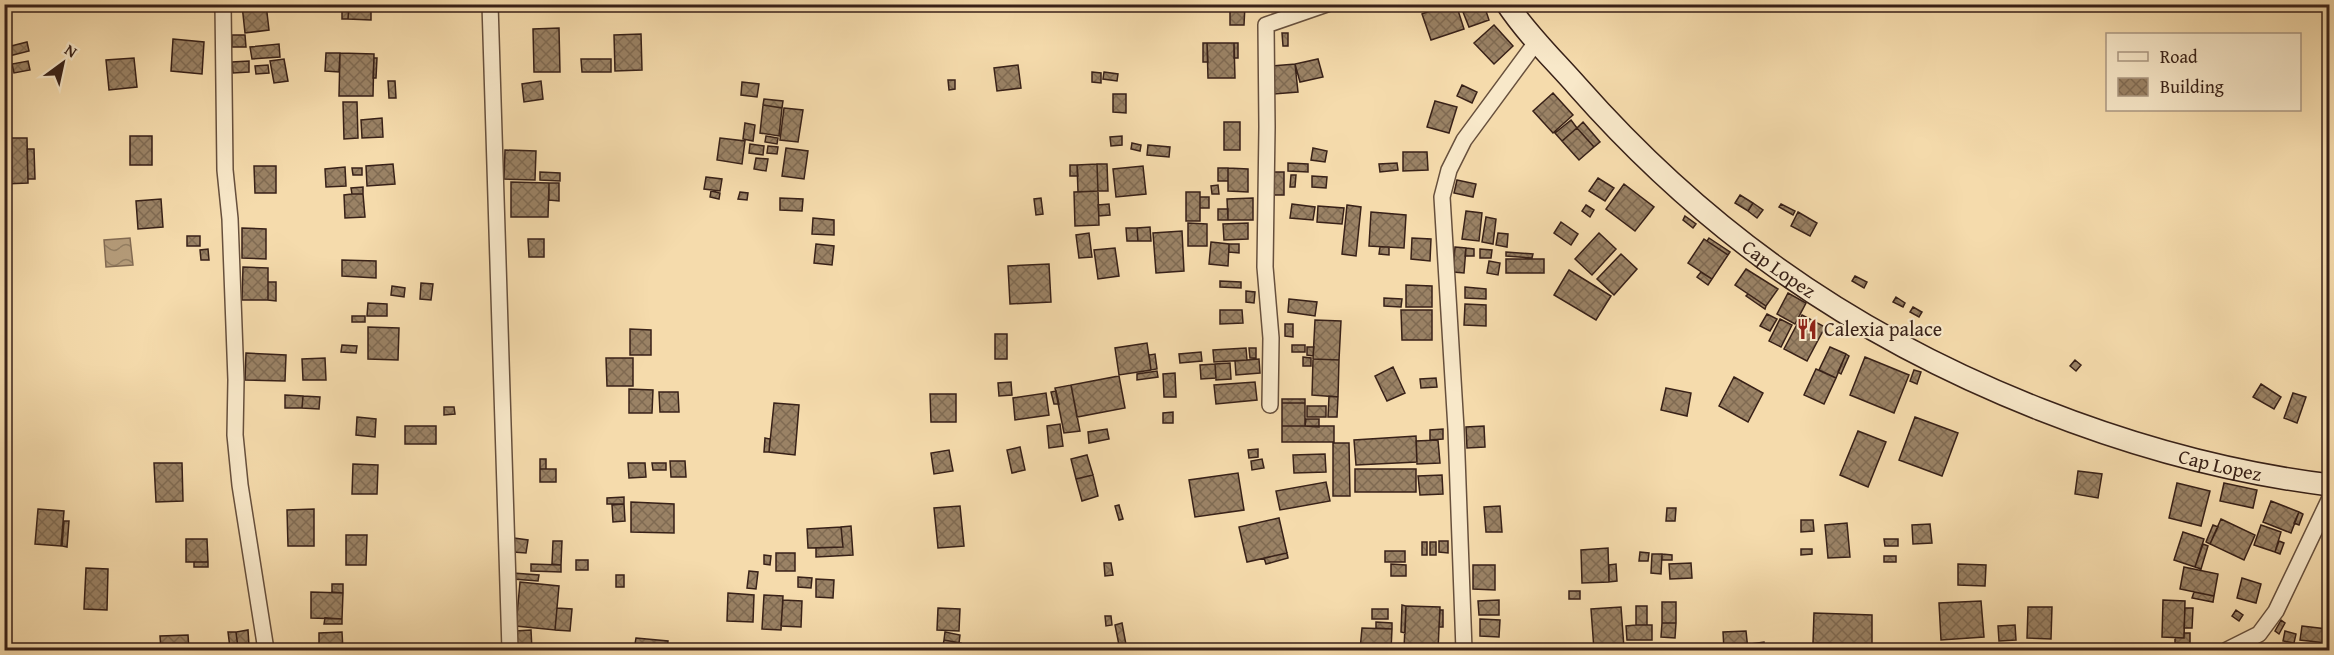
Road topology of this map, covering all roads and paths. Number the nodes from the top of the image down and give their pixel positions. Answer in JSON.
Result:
{"nodes":[{"id":1,"x":223,"y":4,"type":"edge"},
{"id":2,"x":490,"y":4,"type":"edge"},
{"id":3,"x":1327,"y":4,"type":"edge"},
{"id":4,"x":1507,"y":4,"type":"edge"},
{"id":5,"x":1537,"y":41,"type":"junction"},
{"id":6,"x":1270,"y":405,"type":"dead end"},
{"id":7,"x":2330,"y":485,"type":"edge"},
{"id":8,"x":2330,"y":498,"type":"edge"},
{"id":9,"x":266,"y":651,"type":"edge"},
{"id":10,"x":510,"y":651,"type":"edge"},
{"id":11,"x":1464,"y":651,"type":"edge"},
{"id":12,"x":2227,"y":651,"type":"edge"}],
"edges":[{"from":1,"to":9,"type":"street"},
{"from":2,"to":10,"type":"street"},
{"from":3,"to":6,"type":"street"},
{"from":4,"to":5,"type":"street","name":"Cap Lopez"},
{"from":5,"to":7,"type":"street","name":"Cap Lopez"},
{"from":5,"to":11,"type":"street"},
{"from":8,"to":12,"type":"street"}]}
